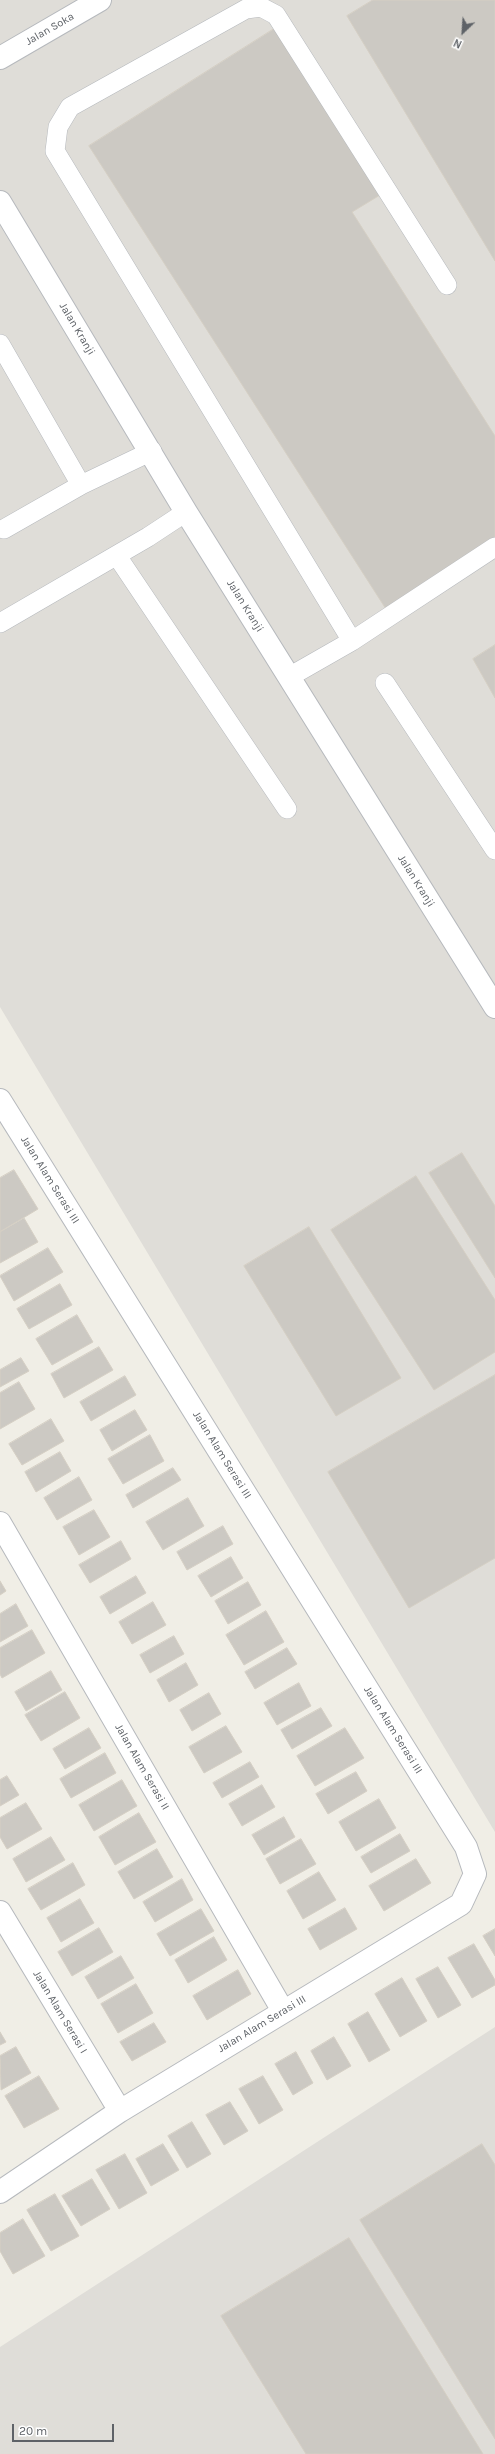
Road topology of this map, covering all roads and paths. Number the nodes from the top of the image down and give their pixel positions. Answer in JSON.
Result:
{"nodes":[{"id":1,"x":100,"y":0,"type":"edge"},
{"id":2,"x":0,"y":58,"type":"edge"},
{"id":3,"x":0,"y":202,"type":"edge"},
{"id":4,"x":447,"y":285,"type":"dead end"},
{"id":5,"x":0,"y":344,"type":"edge"},
{"id":6,"x":152,"y":452,"type":"junction"},
{"id":7,"x":81,"y":485,"type":"junction"},
{"id":8,"x":186,"y":512,"type":"junction"},
{"id":9,"x":4,"y":529,"type":"dead end"},
{"id":10,"x":495,"y":547,"type":"edge"},
{"id":11,"x":116,"y":556,"type":"junction"},
{"id":12,"x":0,"y":623,"type":"edge"},
{"id":13,"x":352,"y":641,"type":"junction"},
{"id":14,"x":289,"y":677,"type":"junction"},
{"id":15,"x":385,"y":683,"type":"dead end"},
{"id":16,"x":287,"y":809,"type":"dead end"},
{"id":17,"x":495,"y":850,"type":"edge"},
{"id":18,"x":495,"y":1007,"type":"edge"},
{"id":19,"x":0,"y":1100,"type":"edge"},
{"id":20,"x":6,"y":1122,"type":"edge"},
{"id":21,"x":0,"y":1523,"type":"edge"},
{"id":22,"x":0,"y":1912,"type":"edge"},
{"id":23,"x":283,"y":2011,"type":"junction"},
{"id":24,"x":120,"y":2111,"type":"junction"},
{"id":25,"x":0,"y":2192,"type":"edge"}],
"edges":[{"from":1,"to":2,"type":"street","name":"Jalan Soka"},
{"from":3,"to":6,"type":"street","name":"Jalan Kranji"},
{"from":4,"to":13,"type":"lane"},
{"from":5,"to":7,"type":"lane"},
{"from":6,"to":7,"type":"lane"},
{"from":6,"to":8,"type":"street","name":"Jalan Kranji"},
{"from":7,"to":9,"type":"lane"},
{"from":8,"to":11,"type":"lane"},
{"from":8,"to":14,"type":"street","name":"Jalan Kranji"},
{"from":10,"to":13,"type":"lane"},
{"from":11,"to":12,"type":"lane"},
{"from":11,"to":16,"type":"lane"},
{"from":13,"to":14,"type":"lane"},
{"from":14,"to":18,"type":"street","name":"Jalan Kranji"},
{"from":15,"to":17,"type":"lane"},
{"from":19,"to":20,"type":"street","name":"Jalan Alam Serasi III"},
{"from":20,"to":23,"type":"street","name":"Jalan Alam Serasi III"},
{"from":21,"to":23,"type":"street","name":"Jalan Alam Serasi II"},
{"from":22,"to":24,"type":"street","name":"Jalan Alam Serasi I"},
{"from":23,"to":24,"type":"street","name":"Jalan Alam Serasi III"},
{"from":24,"to":25,"type":"street","name":"Jalan Alam Serasi III"}]}
